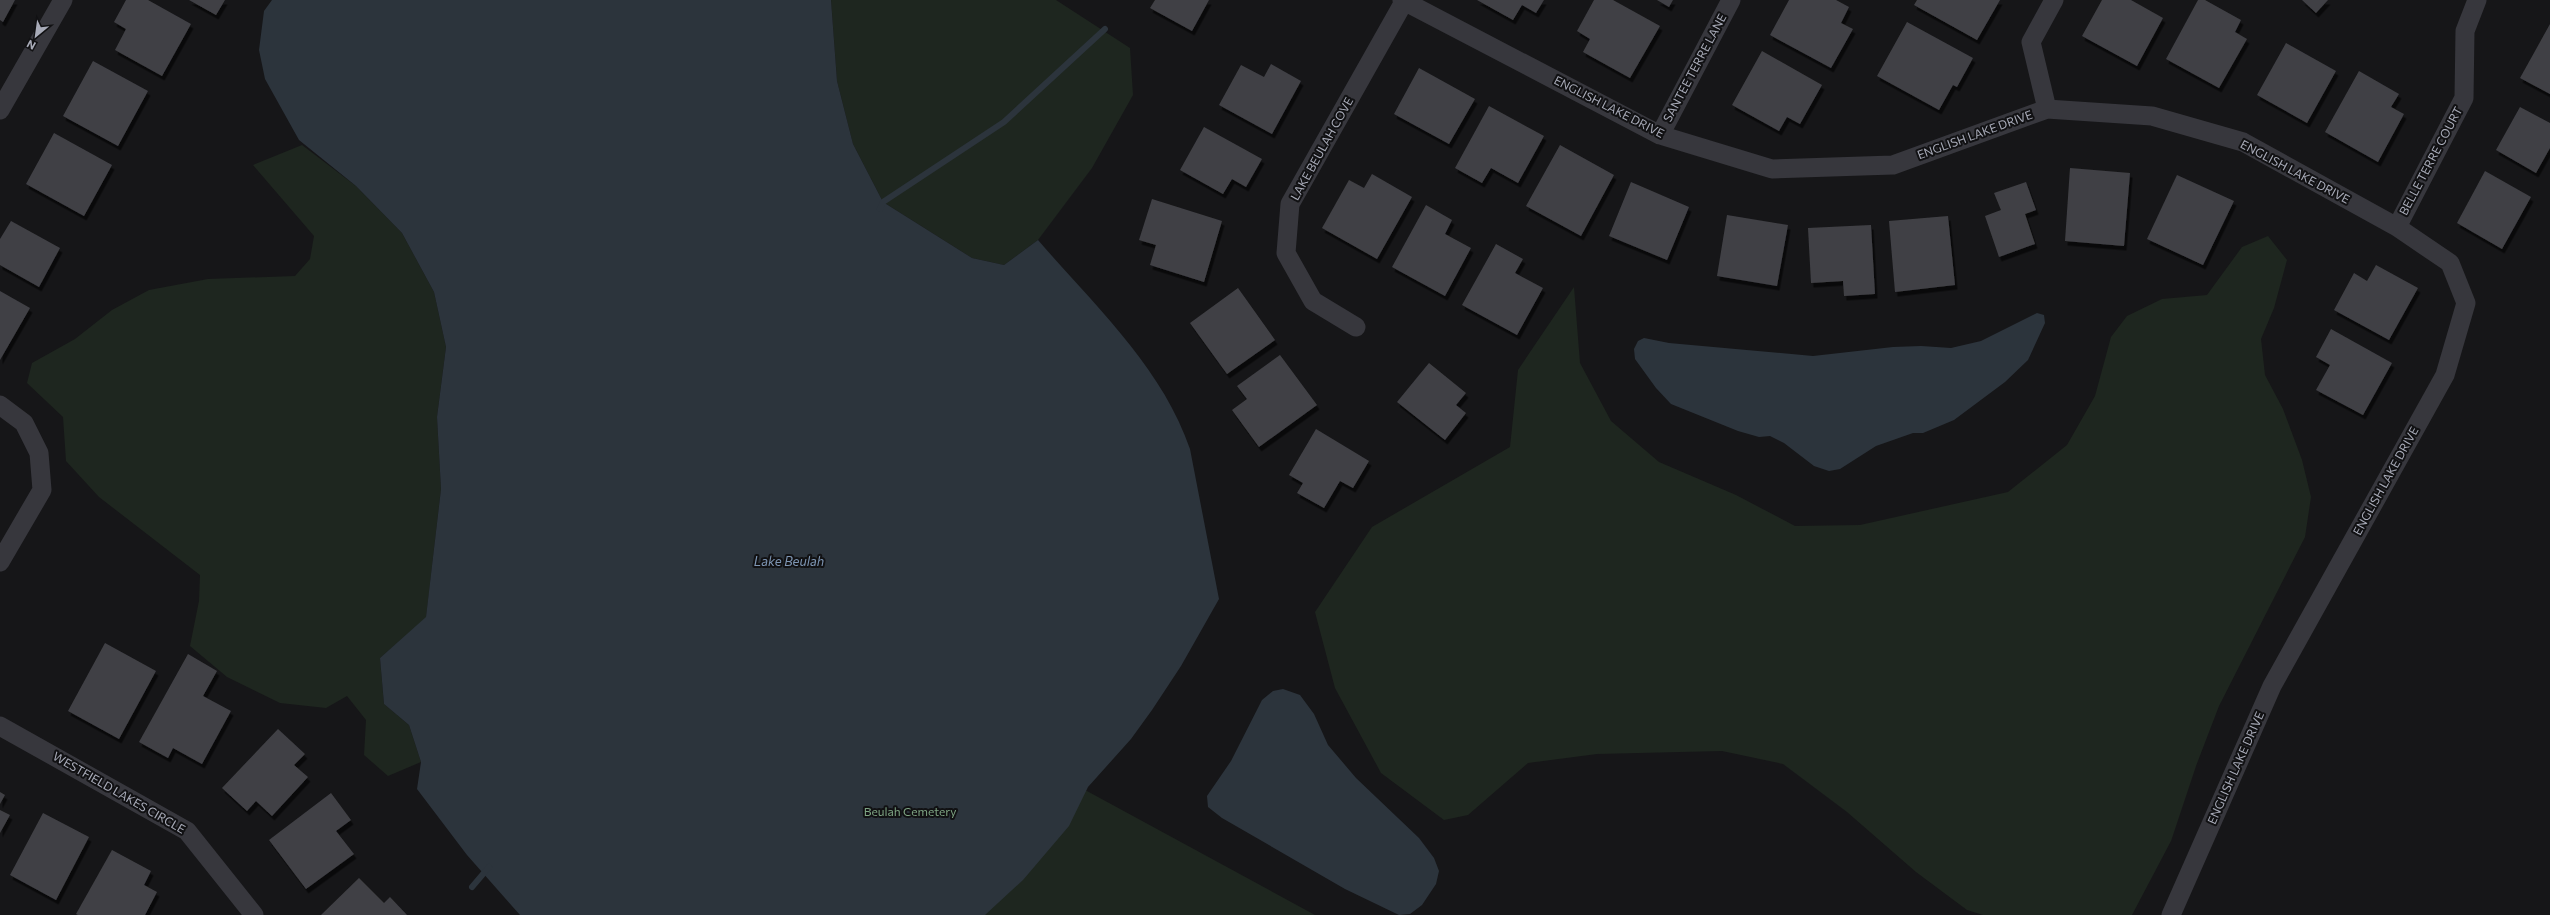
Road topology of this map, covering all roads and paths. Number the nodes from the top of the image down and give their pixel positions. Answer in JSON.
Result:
{"nodes":[{"id":1,"x":63,"y":0,"type":"edge"},
{"id":2,"x":1404,"y":0,"type":"edge"},
{"id":3,"x":1731,"y":0,"type":"edge"},
{"id":4,"x":2054,"y":0,"type":"edge"},
{"id":5,"x":2477,"y":0,"type":"edge"},
{"id":6,"x":5,"y":88,"type":"edge"},
{"id":7,"x":2047,"y":109,"type":"junction"},
{"id":8,"x":0,"y":110,"type":"edge"},
{"id":9,"x":1660,"y":135,"type":"junction"},
{"id":10,"x":2397,"y":227,"type":"junction"},
{"id":11,"x":1356,"y":327,"type":"dead end"},
{"id":12,"x":0,"y":405,"type":"edge"},
{"id":13,"x":0,"y":562,"type":"edge"},
{"id":14,"x":0,"y":726,"type":"edge"},
{"id":15,"x":254,"y":915,"type":"edge"},
{"id":16,"x":2171,"y":915,"type":"edge"}],
"edges":[{"from":1,"to":6,"type":"street"},
{"from":2,"to":9,"type":"street","name":"ENGLISH LAKE DRIVE"},
{"from":2,"to":11,"type":"street","name":"LAKE BEULAH COVE"},
{"from":3,"to":9,"type":"street","name":"SANTEE TERRE LANE"},
{"from":4,"to":7,"type":"street"},
{"from":5,"to":10,"type":"street","name":"BELLE TERRE COURT"},
{"from":6,"to":8,"type":"street"},
{"from":7,"to":9,"type":"street","name":"ENGLISH LAKE DRIVE"},
{"from":7,"to":10,"type":"street","name":"ENGLISH LAKE DRIVE"},
{"from":10,"to":16,"type":"street","name":"ENGLISH LAKE DRIVE"},
{"from":12,"to":13,"type":"street"},
{"from":14,"to":15,"type":"street","name":"WESTFIELD LAKES CIRCLE"}]}
